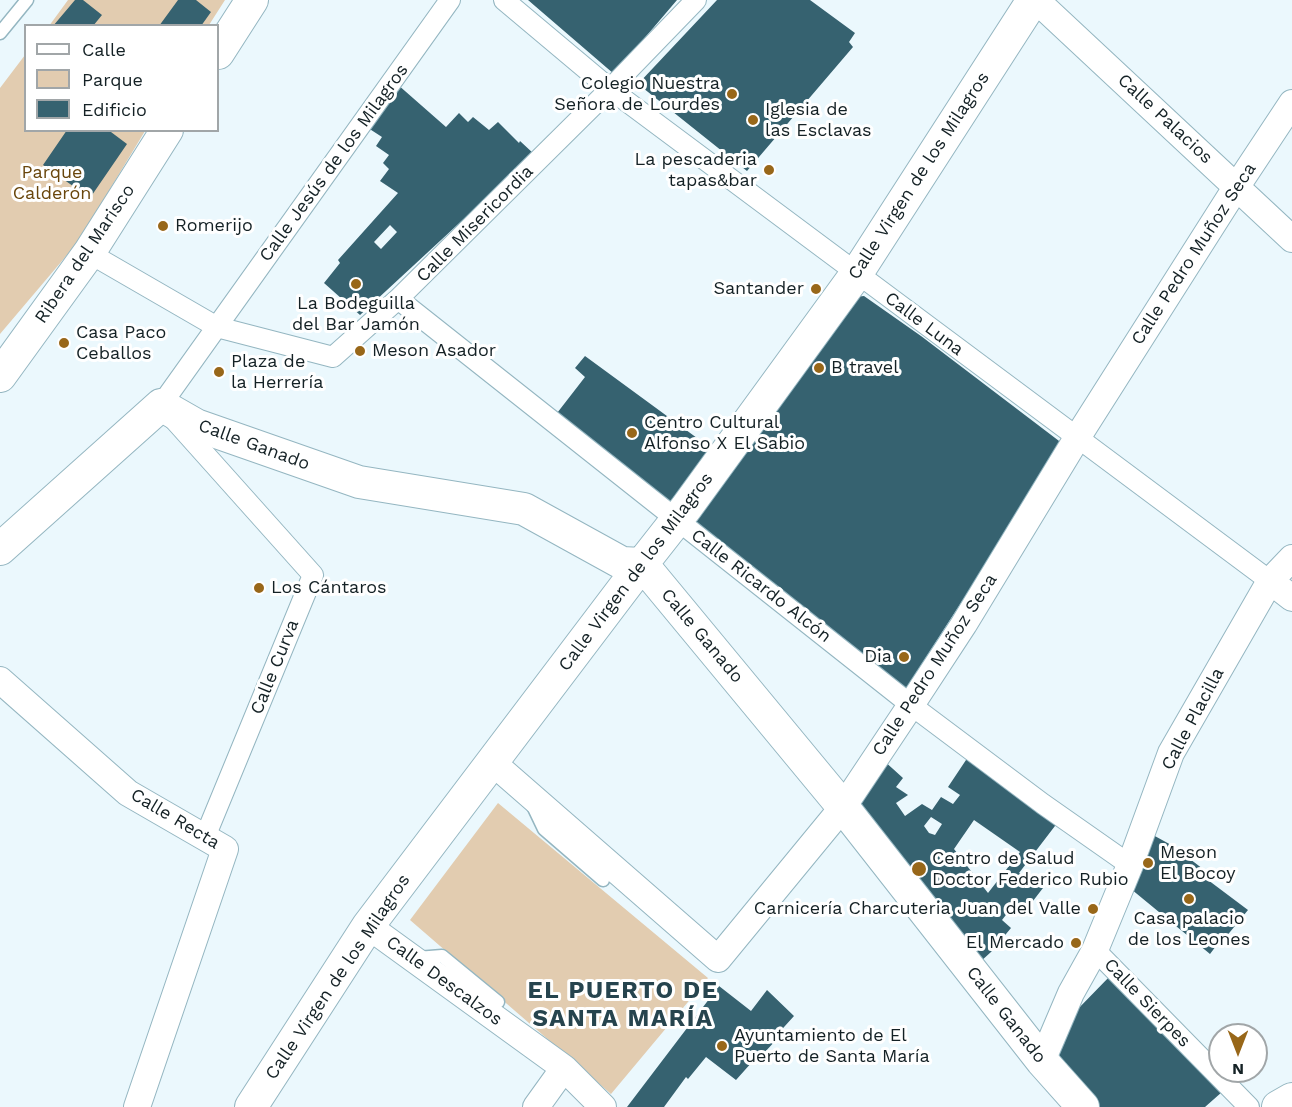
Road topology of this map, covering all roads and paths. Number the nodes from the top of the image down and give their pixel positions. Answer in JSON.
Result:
{"nodes":[{"id":1,"x":27,"y":0,"type":"edge"},
{"id":2,"x":252,"y":0,"type":"edge"},
{"id":3,"x":450,"y":0,"type":"edge"},
{"id":4,"x":504,"y":0,"type":"edge"},
{"id":5,"x":696,"y":0,"type":"edge"},
{"id":6,"x":1035,"y":0,"type":"edge"},
{"id":7,"x":0,"y":33,"type":"edge"},
{"id":8,"x":219,"y":51,"type":"edge"},
{"id":9,"x":610,"y":89,"type":"junction"},
{"id":10,"x":1292,"y":103,"type":"edge"},
{"id":11,"x":166,"y":132,"type":"edge"},
{"id":12,"x":1237,"y":186,"type":"junction"},
{"id":13,"x":1292,"y":239,"type":"edge"},
{"id":14,"x":89,"y":253,"type":"junction"},
{"id":15,"x":857,"y":273,"type":"junction"},
{"id":16,"x":398,"y":299,"type":"junction"},
{"id":17,"x":217,"y":327,"type":"junction"},
{"id":18,"x":0,"y":376,"type":"edge"},
{"id":19,"x":160,"y":405,"type":"junction"},
{"id":20,"x":1077,"y":438,"type":"junction"},
{"id":21,"x":677,"y":521,"type":"junction"},
{"id":22,"x":0,"y":549,"type":"edge"},
{"id":23,"x":1292,"y":558,"type":"edge"},
{"id":24,"x":642,"y":564,"type":"junction"},
{"id":25,"x":1270,"y":581,"type":"junction"},
{"id":26,"x":1292,"y":598,"type":"edge"},
{"id":27,"x":0,"y":680,"type":"edge"},
{"id":28,"x":911,"y":705,"type":"junction"},
{"id":29,"x":492,"y":762,"type":"junction"},
{"id":30,"x":528,"y":794,"type":"junction"},
{"id":31,"x":843,"y":807,"type":"junction"},
{"id":32,"x":205,"y":837,"type":"junction"},
{"id":33,"x":1130,"y":865,"type":"junction"},
{"id":34,"x":603,"y":880,"type":"dead end"},
{"id":35,"x":368,"y":926,"type":"junction"},
{"id":36,"x":1095,"y":950,"type":"junction"},
{"id":37,"x":412,"y":958,"type":"junction"},
{"id":38,"x":498,"y":1002,"type":"dead end"},
{"id":39,"x":1042,"y":1061,"type":"junction"},
{"id":40,"x":564,"y":1068,"type":"junction"},
{"id":41,"x":1292,"y":1099,"type":"edge"},
{"id":42,"x":137,"y":1107,"type":"edge"},
{"id":43,"x":251,"y":1107,"type":"edge"},
{"id":44,"x":536,"y":1107,"type":"edge"},
{"id":45,"x":603,"y":1107,"type":"edge"},
{"id":46,"x":1083,"y":1107,"type":"edge"},
{"id":47,"x":1248,"y":1107,"type":"edge"},
{"id":48,"x":1278,"y":1107,"type":"edge"}],
"edges":[{"from":1,"to":7,"type":"lane"},
{"from":2,"to":8,"type":"street"},
{"from":3,"to":17,"type":"street","name":"Calle Jesús de los Milagros"},
{"from":4,"to":9,"type":"street","name":"Calle Luna"},
{"from":5,"to":9,"type":"street","name":"Calle Misericordia"},
{"from":6,"to":12,"type":"street","name":"Calle Palacios"},
{"from":6,"to":15,"type":"street","name":"Calle Virgen de los Milagros"},
{"from":9,"to":15,"type":"street","name":"Calle Luna"},
{"from":9,"to":16,"type":"street","name":"Calle Misericordia"},
{"from":10,"to":12,"type":"street","name":"Calle Pedro Muñoz Seca"},
{"from":11,"to":14,"type":"street","name":"Ribera del Marisco"},
{"from":12,"to":13,"type":"street","name":"Calle Palacios"},
{"from":12,"to":20,"type":"street","name":"Calle Pedro Muñoz Seca"},
{"from":14,"to":17,"type":"street"},
{"from":14,"to":18,"type":"street","name":"Ribera del Marisco"},
{"from":15,"to":20,"type":"street","name":"Calle Luna"},
{"from":15,"to":21,"type":"street","name":"Calle Virgen de los Milagros"},
{"from":16,"to":17,"type":"street","name":"Calle Misericordia"},
{"from":16,"to":21,"type":"street","name":"Calle Ricardo Alcón"},
{"from":17,"to":19,"type":"street"},
{"from":19,"to":22,"type":"street"},
{"from":19,"to":24,"type":"street","name":"Calle Ganado"},
{"from":19,"to":32,"type":"street","name":"Calle Curva"},
{"from":20,"to":25,"type":"street","name":"Calle Luna"},
{"from":20,"to":28,"type":"street","name":"Calle Pedro Muñoz Seca"},
{"from":21,"to":24,"type":"street","name":"Calle Virgen de los Milagros"},
{"from":21,"to":28,"type":"street","name":"Calle Ricardo Alcón"},
{"from":23,"to":25,"type":"street","name":"Calle Placilla"},
{"from":24,"to":29,"type":"street","name":"Calle Virgen de los Milagros"},
{"from":24,"to":31,"type":"street","name":"Calle Ganado"},
{"from":25,"to":26,"type":"street","name":"Calle Luna"},
{"from":25,"to":33,"type":"street","name":"Calle Placilla"},
{"from":27,"to":32,"type":"street","name":"Calle Recta"},
{"from":28,"to":31,"type":"street","name":"Calle Pedro Muñoz Seca"},
{"from":28,"to":33,"type":"street","name":"Calle Ricardo Alcón"},
{"from":29,"to":30,"type":"street","name":"Calle Pedro Muñoz Seca"},
{"from":29,"to":35,"type":"street","name":"Calle Virgen de los Milagros"},
{"from":30,"to":31,"type":"street","name":"Calle Pedro Muñoz Seca"},
{"from":30,"to":34,"type":"lane"},
{"from":31,"to":39,"type":"street","name":"Calle Ganado"},
{"from":32,"to":42,"type":"street","name":"Calle Recta"},
{"from":33,"to":36,"type":"street","name":"Calle Placilla"},
{"from":35,"to":37,"type":"street","name":"Calle Descalzos"},
{"from":35,"to":43,"type":"street","name":"Calle Virgen de los Milagros"},
{"from":36,"to":39,"type":"street","name":"Calle Placilla"},
{"from":36,"to":47,"type":"street","name":"Calle Sierpes"},
{"from":37,"to":38,"type":"lane"},
{"from":37,"to":40,"type":"street","name":"Calle Descalzos"},
{"from":39,"to":46,"type":"street","name":"Calle Ganado"},
{"from":40,"to":44,"type":"street"},
{"from":40,"to":45,"type":"street","name":"Calle Descalzos"},
{"from":41,"to":48,"type":"street"}]}
